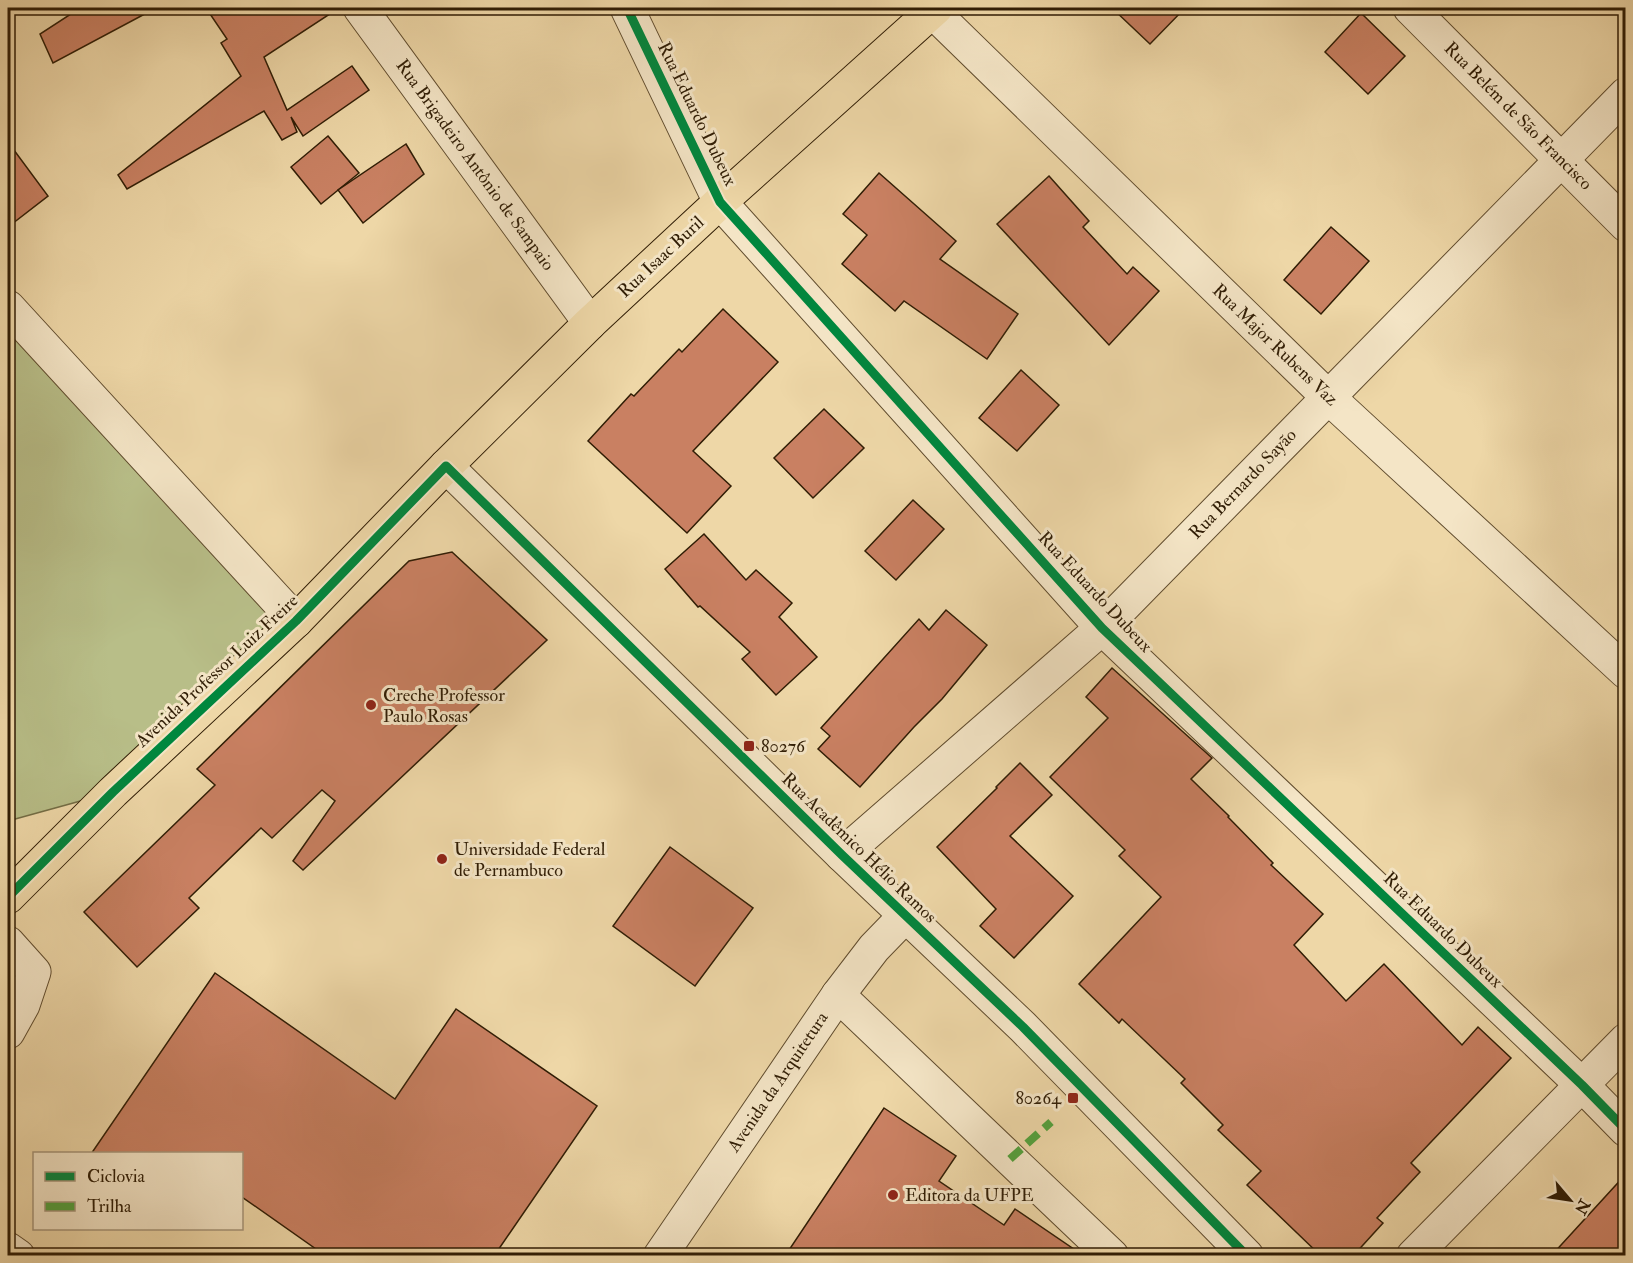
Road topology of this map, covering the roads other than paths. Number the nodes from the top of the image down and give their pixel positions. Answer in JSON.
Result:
{"nodes":[{"id":1,"x":360,"y":8,"type":"edge"},
{"id":2,"x":627,"y":8,"type":"edge"},
{"id":3,"x":1410,"y":8,"type":"edge"},
{"id":4,"x":934,"y":9,"type":"edge"},
{"id":5,"x":1626,"y":94,"type":"edge"},
{"id":6,"x":1561,"y":161,"type":"junction"},
{"id":7,"x":720,"y":201,"type":"junction"},
{"id":8,"x":1626,"y":225,"type":"edge"},
{"id":9,"x":8,"y":307,"type":"edge"},
{"id":10,"x":590,"y":323,"type":"junction"},
{"id":11,"x":1328,"y":397,"type":"junction"},
{"id":12,"x":446,"y":466,"type":"junction"},
{"id":13,"x":296,"y":621,"type":"junction"},
{"id":14,"x":1102,"y":628,"type":"junction"},
{"id":15,"x":1626,"y":672,"type":"edge"},
{"id":16,"x":842,"y":855,"type":"junction"},
{"id":17,"x":8,"y":897,"type":"edge"},
{"id":18,"x":905,"y":916,"type":"junction"},
{"id":19,"x":8,"y":943,"type":"edge"},
{"id":20,"x":838,"y":995,"type":"junction"},
{"id":21,"x":8,"y":1032,"type":"edge"},
{"id":22,"x":1626,"y":1040,"type":"edge"},
{"id":23,"x":1582,"y":1085,"type":"junction"},
{"id":24,"x":1626,"y":1130,"type":"edge"},
{"id":25,"x":8,"y":1249,"type":"edge"},
{"id":26,"x":18,"y":1256,"type":"edge"},
{"id":27,"x":660,"y":1256,"type":"edge"},
{"id":28,"x":1112,"y":1256,"type":"edge"},
{"id":29,"x":1247,"y":1256,"type":"edge"},
{"id":30,"x":1413,"y":1256,"type":"edge"}],
"edges":[{"from":1,"to":10,"type":"street","name":"Rua Brigadeiro Antônio de Sampaio"},
{"from":2,"to":7,"type":"street","name":"Rua Eduardo Dubeux"},
{"from":3,"to":6,"type":"street","name":"Rua Belém de São Francisco"},
{"from":4,"to":7,"type":"main road","name":"Rua Isaac Buril"},
{"from":4,"to":11,"type":"street","name":"Rua Major Rubens Vaz"},
{"from":5,"to":6,"type":"street","name":"Rua Bernardo Sayão"},
{"from":6,"to":8,"type":"street","name":"Rua Belém de São Francisco"},
{"from":6,"to":11,"type":"street","name":"Rua Bernardo Sayão"},
{"from":7,"to":10,"type":"main road","name":"Rua Isaac Buril"},
{"from":7,"to":14,"type":"street","name":"Rua Eduardo Dubeux"},
{"from":9,"to":13,"type":"street"},
{"from":10,"to":12,"type":"main road","name":"Rua Isaac Buril"},
{"from":11,"to":14,"type":"street","name":"Rua Bernardo Sayão"},
{"from":11,"to":15,"type":"street","name":"Rua Major Rubens Vaz"},
{"from":12,"to":13,"type":"main road","name":"Avenida Professor Luiz Freire"},
{"from":12,"to":16,"type":"street","name":"Rua Acadêmico Hélio Ramos"},
{"from":13,"to":17,"type":"main road","name":"Avenida Professor Luiz Freire"},
{"from":14,"to":16,"type":"street","name":"Rua Bernardo Sayão"},
{"from":14,"to":23,"type":"street","name":"Rua Eduardo Dubeux"},
{"from":16,"to":18,"type":"street","name":"Rua Acadêmico Hélio Ramos"},
{"from":18,"to":20,"type":"street","name":"Avenida da Arquitetura"},
{"from":18,"to":29,"type":"street","name":"Rua Acadêmico Hélio Ramos"},
{"from":19,"to":21,"type":"street"},
{"from":20,"to":27,"type":"street","name":"Avenida da Arquitetura"},
{"from":20,"to":28,"type":"street"},
{"from":22,"to":23,"type":"street"},
{"from":23,"to":24,"type":"street","name":"Rua Eduardo Dubeux"},
{"from":23,"to":30,"type":"street"},
{"from":25,"to":26,"type":"street"}]}
